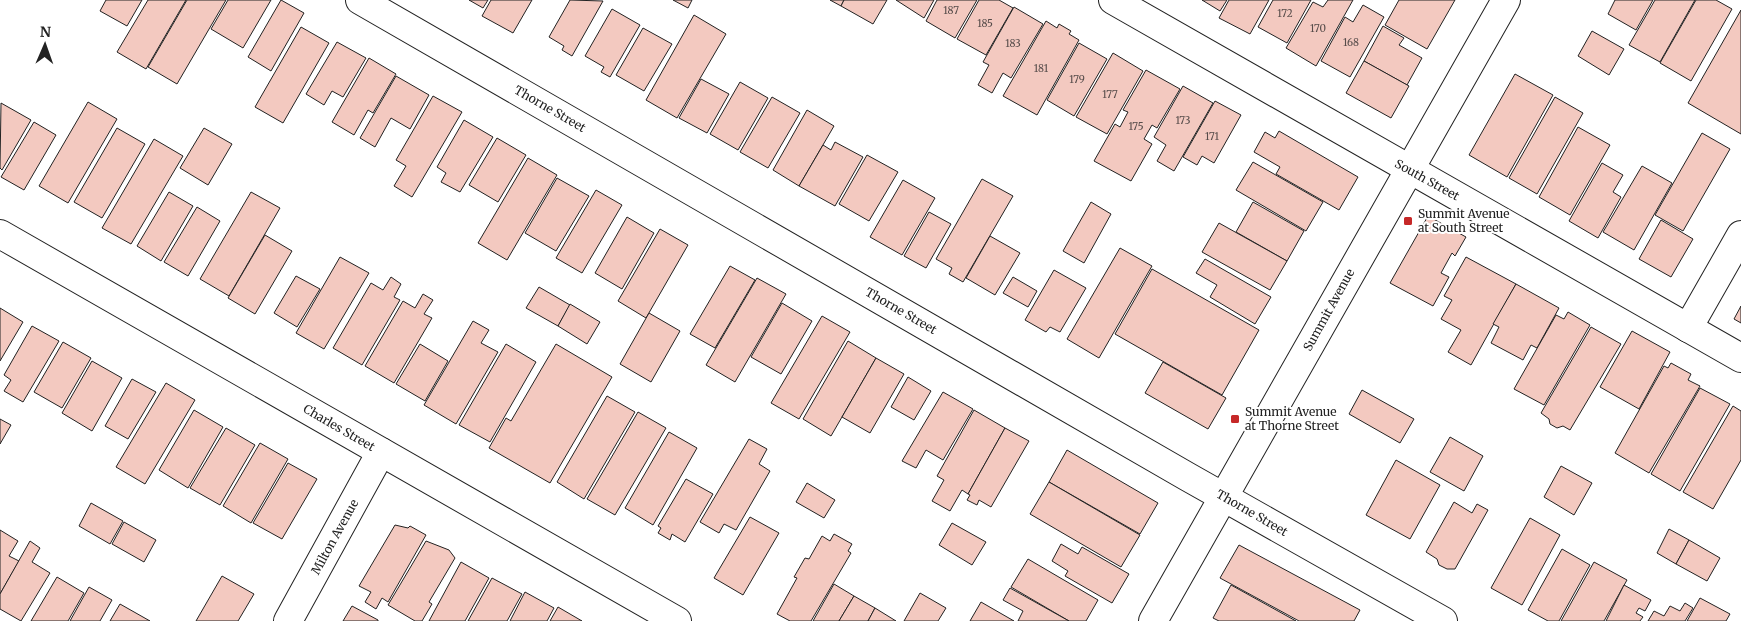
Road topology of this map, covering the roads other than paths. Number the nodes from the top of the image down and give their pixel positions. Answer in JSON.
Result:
{"nodes":[{"id":1,"x":360,"y":0,"type":"edge"},
{"id":2,"x":1113,"y":0,"type":"edge"},
{"id":3,"x":1506,"y":0,"type":"edge"},
{"id":4,"x":1408,"y":169,"type":"junction"},
{"id":5,"x":0,"y":234,"type":"edge"},
{"id":6,"x":1741,"y":235,"type":"edge"},
{"id":7,"x":1688,"y":328,"type":"junction"},
{"id":8,"x":1741,"y":358,"type":"edge"},
{"id":9,"x":381,"y":452,"type":"junction"},
{"id":10,"x":1224,"y":497,"type":"junction"},
{"id":11,"x":288,"y":621,"type":"edge"},
{"id":12,"x":677,"y":621,"type":"edge"},
{"id":13,"x":1153,"y":621,"type":"edge"},
{"id":14,"x":1443,"y":621,"type":"edge"}],
"edges":[{"from":1,"to":10,"type":"street","name":"Thorne Street"},
{"from":2,"to":4,"type":"street","name":"South Street"},
{"from":3,"to":4,"type":"street","name":"Summit Avenue"},
{"from":4,"to":7,"type":"street","name":"South Street"},
{"from":4,"to":10,"type":"street","name":"Summit Avenue"},
{"from":5,"to":9,"type":"street","name":"Charles Street"},
{"from":6,"to":7,"type":"street"},
{"from":7,"to":8,"type":"street","name":"South Street"},
{"from":9,"to":11,"type":"street","name":"Milton Avenue"},
{"from":9,"to":12,"type":"street","name":"Charles Street"},
{"from":10,"to":13,"type":"street","name":"Summit Avenue"},
{"from":10,"to":14,"type":"street","name":"Thorne Street"}]}
